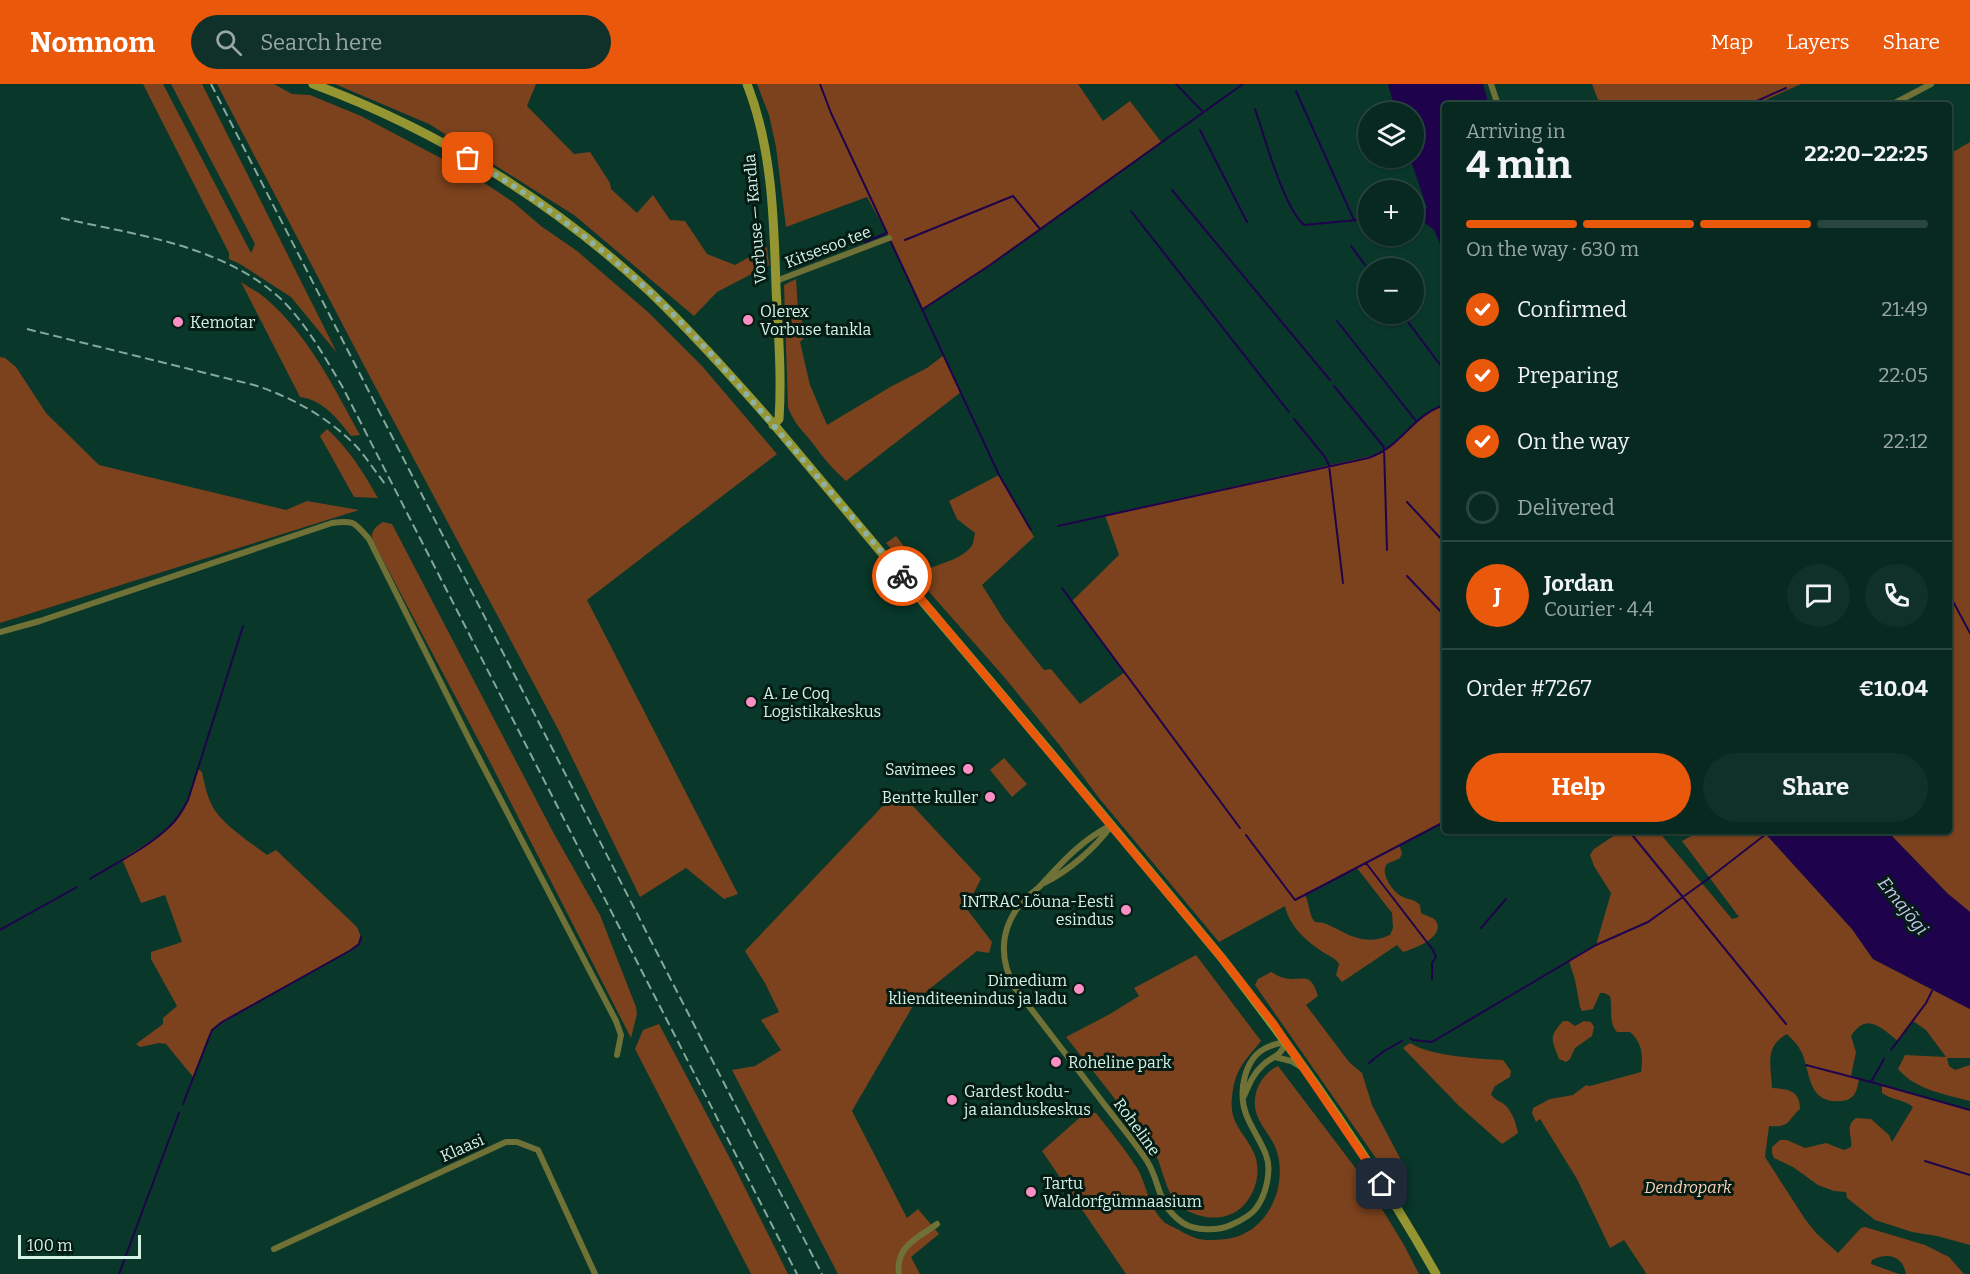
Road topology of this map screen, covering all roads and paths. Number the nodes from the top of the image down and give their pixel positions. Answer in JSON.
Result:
{"nodes":[{"id":1,"x":313,"y":84,"type":"edge"},
{"id":2,"x":747,"y":84,"type":"edge"},
{"id":3,"x":1491,"y":84,"type":"edge"},
{"id":4,"x":1931,"y":84,"type":"edge"},
{"id":5,"x":1497,"y":102,"type":"edge"},
{"id":6,"x":1896,"y":102,"type":"edge"},
{"id":7,"x":889,"y":238,"type":"dead end"},
{"id":8,"x":776,"y":281,"type":"junction"},
{"id":9,"x":773,"y":425,"type":"junction"},
{"id":10,"x":0,"y":632,"type":"edge"},
{"id":11,"x":1112,"y":825,"type":"junction"},
{"id":12,"x":1286,"y":1042,"type":"junction"},
{"id":13,"x":617,"y":1056,"type":"dead end"},
{"id":14,"x":1274,"y":1057,"type":"junction"},
{"id":15,"x":1306,"y":1071,"type":"junction"},
{"id":16,"x":1243,"y":1100,"type":"junction"},
{"id":17,"x":937,"y":1224,"type":"dead end"},
{"id":18,"x":274,"y":1249,"type":"dead end"},
{"id":19,"x":595,"y":1274,"type":"edge"},
{"id":20,"x":899,"y":1274,"type":"edge"},
{"id":21,"x":1437,"y":1274,"type":"edge"}],
"edges":[{"from":1,"to":9,"type":"main road"},
{"from":2,"to":8,"type":"main road","name":"Vorbuse — Kardla"},
{"from":3,"to":5,"type":"street"},
{"from":4,"to":6,"type":"street"},
{"from":7,"to":8,"type":"street","name":"Kitsesoo tee"},
{"from":8,"to":9,"type":"main road","name":"Vorbuse — Kardla"},
{"from":9,"to":11,"type":"main road"},
{"from":10,"to":13,"type":"street"},
{"from":11,"to":12,"type":"main road"},
{"from":11,"to":16,"type":"street","name":"Roheline"},
{"from":12,"to":14,"type":"street"},
{"from":12,"to":15,"type":"main road"},
{"from":12,"to":16,"type":"street","name":"Roheline"},
{"from":14,"to":15,"type":"street"},
{"from":14,"to":16,"type":"street"},
{"from":15,"to":21,"type":"main road"},
{"from":17,"to":20,"type":"street"},
{"from":18,"to":19,"type":"street","name":"Klaasi"}]}
